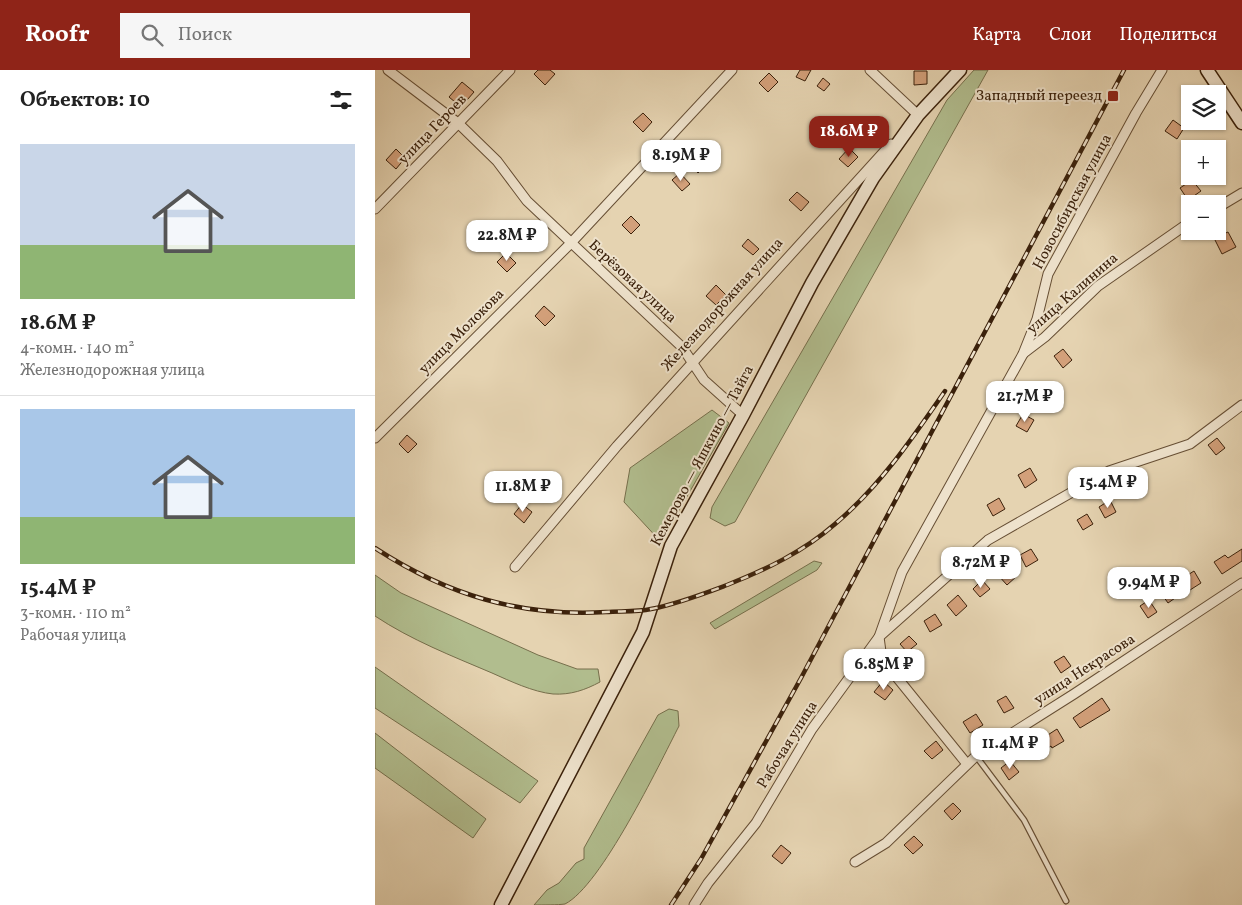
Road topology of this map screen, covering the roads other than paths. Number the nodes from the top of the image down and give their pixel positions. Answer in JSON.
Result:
{"nodes":[{"id":1,"x":388,"y":70,"type":"edge"},
{"id":2,"x":509,"y":70,"type":"edge"},
{"id":3,"x":732,"y":70,"type":"edge"},
{"id":4,"x":870,"y":70,"type":"edge"},
{"id":5,"x":960,"y":70,"type":"edge"},
{"id":6,"x":1162,"y":70,"type":"edge"},
{"id":7,"x":1207,"y":70,"type":"edge"},
{"id":8,"x":918,"y":115,"type":"junction"},
{"id":9,"x":459,"y":124,"type":"junction"},
{"id":10,"x":1242,"y":124,"type":"edge"},
{"id":11,"x":1242,"y":193,"type":"edge"},
{"id":12,"x":1226,"y":203,"type":"edge"},
{"id":13,"x":375,"y":209,"type":"edge"},
{"id":14,"x":1181,"y":228,"type":"edge"},
{"id":15,"x":570,"y":244,"type":"junction"},
{"id":16,"x":1023,"y":354,"type":"junction"},
{"id":17,"x":694,"y":362,"type":"junction"},
{"id":18,"x":1242,"y":405,"type":"edge"},
{"id":19,"x":743,"y":416,"type":"junction"},
{"id":20,"x":375,"y":438,"type":"edge"},
{"id":21,"x":515,"y":567,"type":"dead end"},
{"id":22,"x":1242,"y":582,"type":"edge"},
{"id":23,"x":879,"y":637,"type":"junction"},
{"id":24,"x":976,"y":756,"type":"junction"},
{"id":25,"x":967,"y":764,"type":"junction"},
{"id":26,"x":855,"y":862,"type":"dead end"},
{"id":27,"x":1066,"y":901,"type":"dead end"},
{"id":28,"x":501,"y":905,"type":"edge"},
{"id":29,"x":694,"y":905,"type":"edge"}],
"edges":[{"from":1,"to":9,"type":"street","name":"Берёзовая улица"},
{"from":2,"to":9,"type":"street","name":"улица Героев"},
{"from":3,"to":15,"type":"street","name":"улица Молокова"},
{"from":4,"to":8,"type":"street"},
{"from":5,"to":8,"type":"main road","name":"Железнодорожная улица"},
{"from":6,"to":16,"type":"street","name":"Новосибирская улица"},
{"from":7,"to":10,"type":"main road"},
{"from":8,"to":17,"type":"street","name":"Железнодорожная улица"},
{"from":8,"to":19,"type":"main road","name":"Кемерово — Яшкино — Тайга"},
{"from":9,"to":13,"type":"street","name":"улица Героев"},
{"from":9,"to":15,"type":"street","name":"Берёзовая улица"},
{"from":11,"to":12,"type":"street"},
{"from":14,"to":16,"type":"street","name":"улица Калинина"},
{"from":15,"to":17,"type":"street","name":"Берёзовая улица"},
{"from":15,"to":20,"type":"street","name":"улица Молокова"},
{"from":16,"to":23,"type":"street","name":"Новосибирская улица"},
{"from":17,"to":19,"type":"street","name":"Берёзовая улица"},
{"from":17,"to":21,"type":"street","name":"Железнодорожная улица"},
{"from":18,"to":23,"type":"street","name":"Рабочая улица"},
{"from":19,"to":28,"type":"main road","name":"Кемерово — Яшкино — Тайга"},
{"from":22,"to":24,"type":"street","name":"улица Некрасова"},
{"from":23,"to":25,"type":"street"},
{"from":23,"to":29,"type":"street","name":"Рабочая улица"},
{"from":24,"to":25,"type":"street","name":"улица Некрасова"},
{"from":24,"to":27,"type":"lane"},
{"from":25,"to":26,"type":"street","name":"улица Некрасова"}]}
